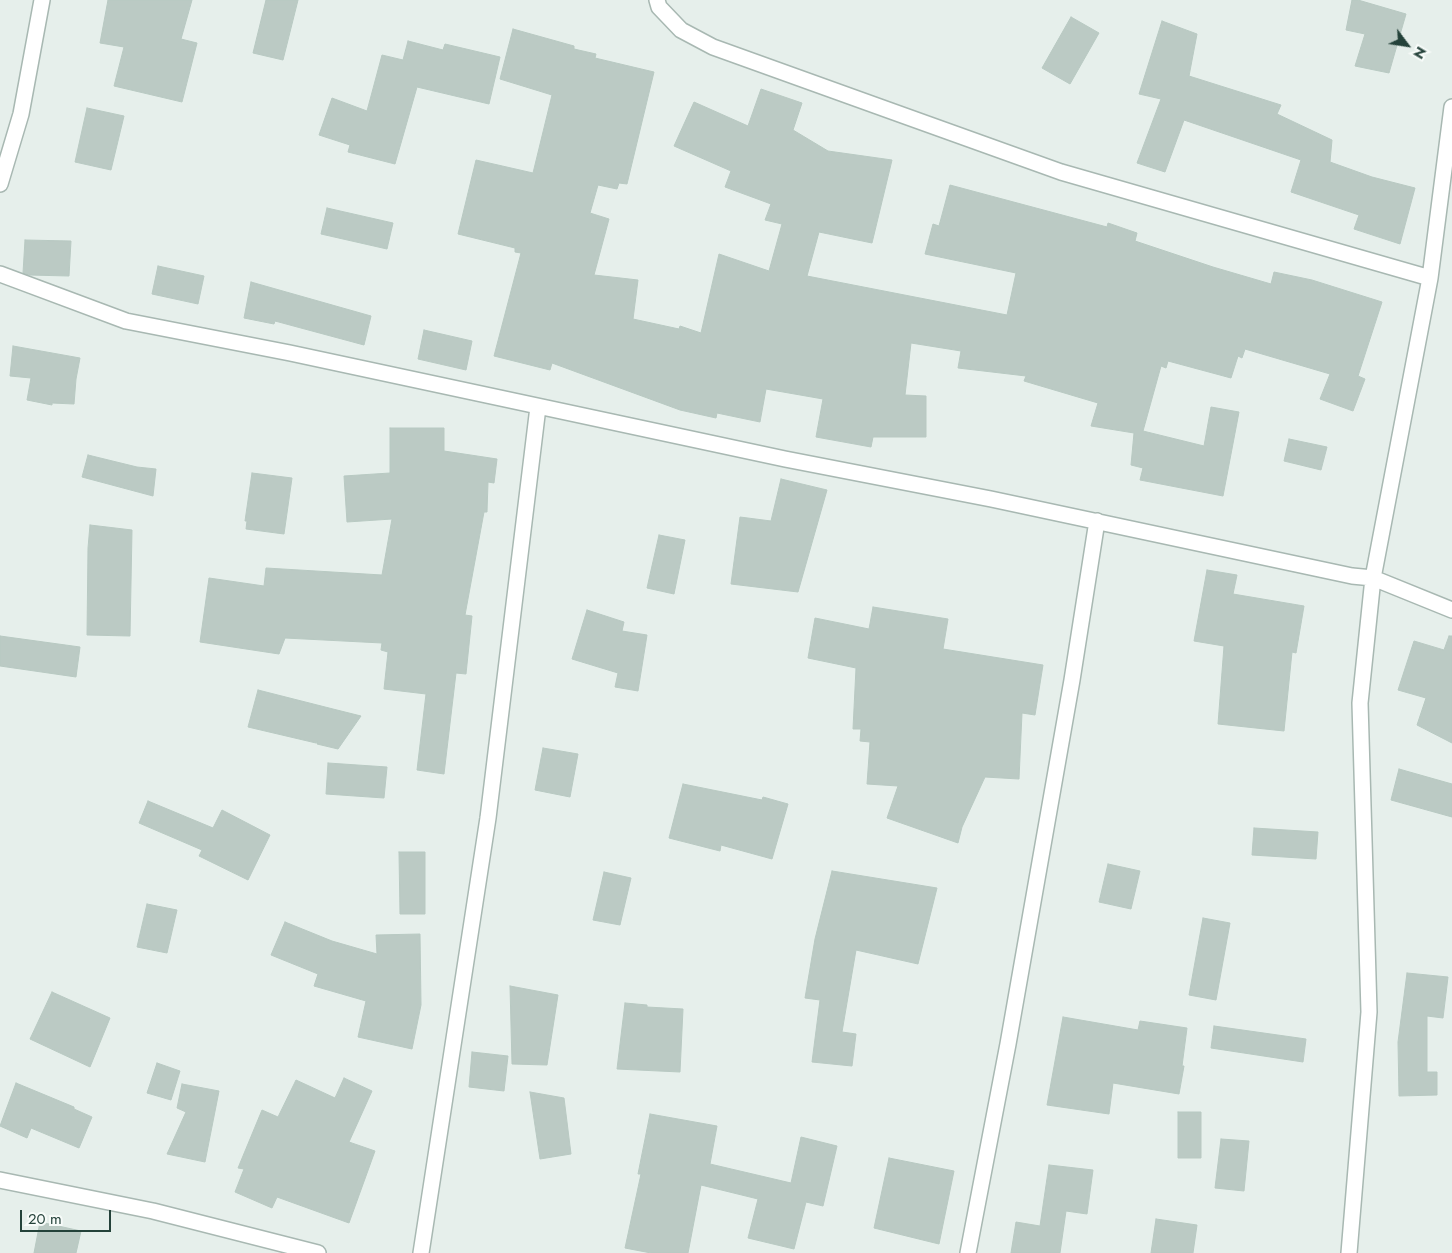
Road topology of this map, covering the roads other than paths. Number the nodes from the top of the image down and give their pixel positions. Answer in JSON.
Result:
{"nodes":[{"id":1,"x":42,"y":0,"type":"edge"},
{"id":2,"x":657,"y":0,"type":"edge"},
{"id":3,"x":1452,"y":107,"type":"edge"},
{"id":4,"x":0,"y":184,"type":"edge"},
{"id":5,"x":0,"y":274,"type":"edge"},
{"id":6,"x":1430,"y":278,"type":"junction"},
{"id":7,"x":538,"y":407,"type":"junction"},
{"id":8,"x":1097,"y":521,"type":"junction"},
{"id":9,"x":1373,"y":578,"type":"junction"},
{"id":10,"x":1452,"y":610,"type":"edge"},
{"id":11,"x":0,"y":1180,"type":"edge"},
{"id":12,"x":318,"y":1253,"type":"edge"},
{"id":13,"x":421,"y":1253,"type":"edge"},
{"id":14,"x":968,"y":1253,"type":"edge"},
{"id":15,"x":1349,"y":1253,"type":"edge"}],
"edges":[{"from":1,"to":4,"type":"street"},
{"from":2,"to":6,"type":"street"},
{"from":3,"to":6,"type":"street"},
{"from":5,"to":7,"type":"street"},
{"from":6,"to":9,"type":"street"},
{"from":7,"to":8,"type":"street"},
{"from":7,"to":13,"type":"street"},
{"from":8,"to":9,"type":"street"},
{"from":8,"to":14,"type":"street"},
{"from":9,"to":10,"type":"street"},
{"from":9,"to":15,"type":"street"},
{"from":11,"to":12,"type":"street"}]}
